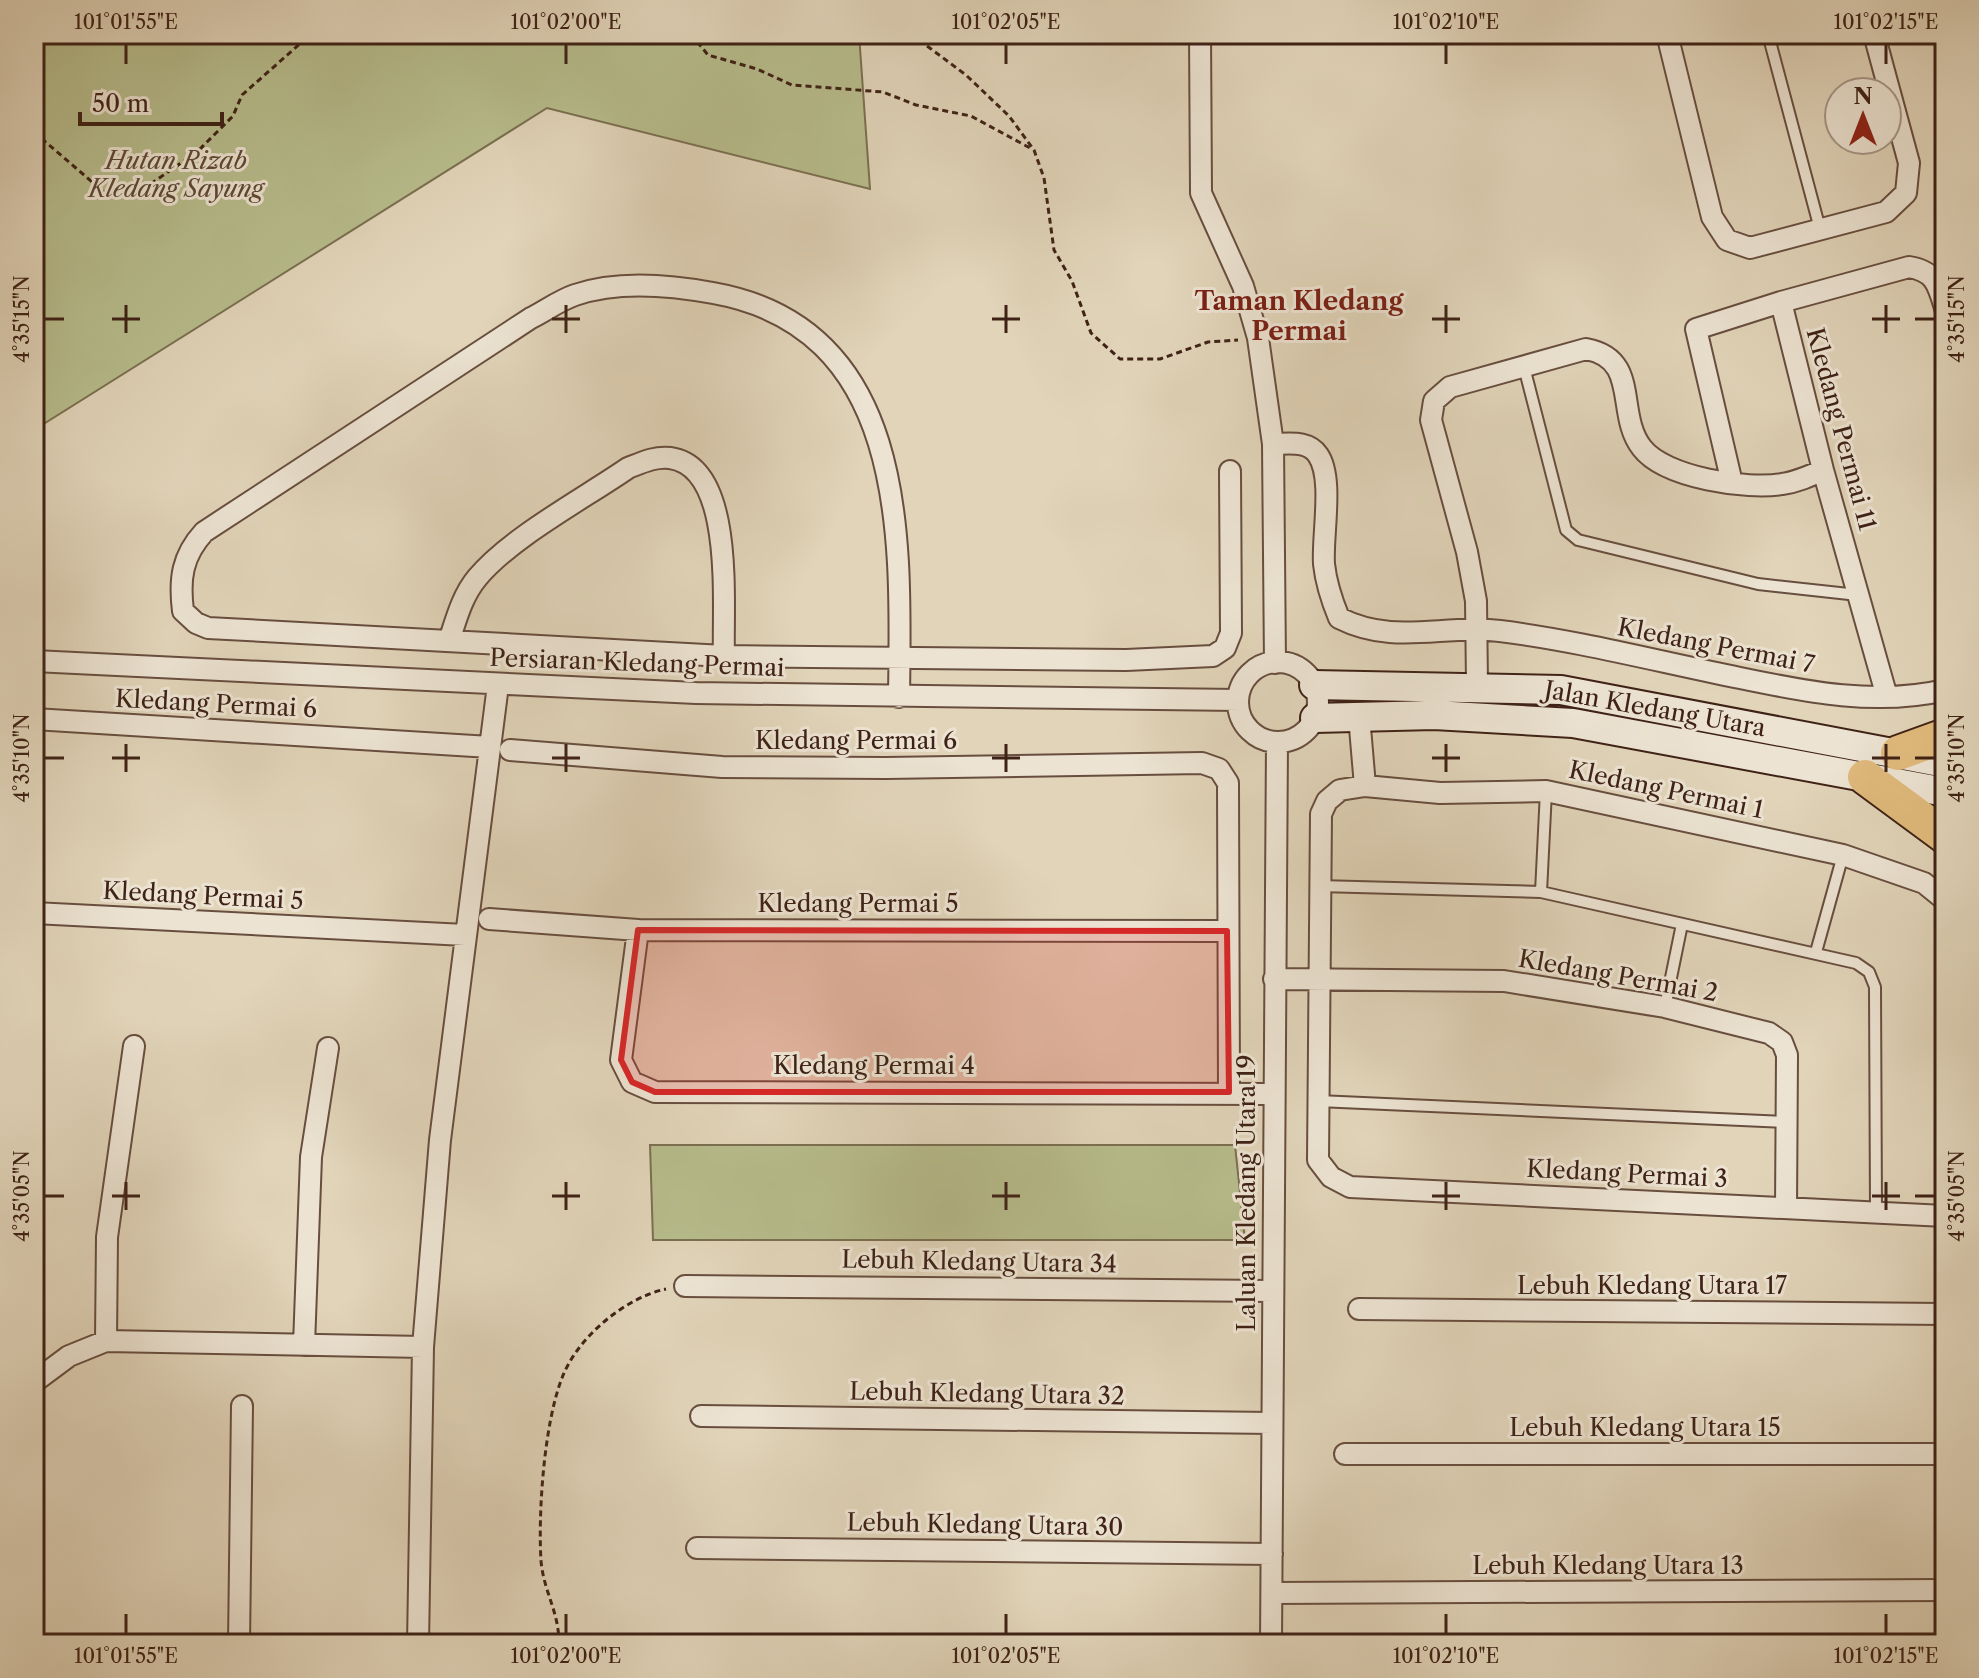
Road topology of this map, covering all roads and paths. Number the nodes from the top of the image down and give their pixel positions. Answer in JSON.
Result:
{"nodes":[{"id":1,"x":311,"y":34,"type":"edge"},
{"id":2,"x":691,"y":34,"type":"edge"},
{"id":3,"x":911,"y":34,"type":"edge"},
{"id":4,"x":1200,"y":34,"type":"edge"},
{"id":5,"x":1667,"y":34,"type":"edge"},
{"id":6,"x":1768,"y":34,"type":"edge"},
{"id":7,"x":1874,"y":34,"type":"edge"},
{"id":8,"x":34,"y":132,"type":"edge"},
{"id":9,"x":1034,"y":150,"type":"junction"},
{"id":10,"x":1820,"y":229,"type":"junction"},
{"id":11,"x":1781,"y":302,"type":"junction"},
{"id":12,"x":1945,"y":308,"type":"edge"},
{"id":13,"x":1258,"y":338,"type":"junction"},
{"id":14,"x":1524,"y":367,"type":"junction"},
{"id":15,"x":1273,"y":444,"type":"junction"},
{"id":16,"x":1823,"y":470,"type":"junction"},
{"id":17,"x":1230,"y":471,"type":"dead end"},
{"id":18,"x":1732,"y":483,"type":"junction"},
{"id":19,"x":1858,"y":595,"type":"junction"},
{"id":20,"x":1478,"y":629,"type":"junction"},
{"id":21,"x":449,"y":641,"type":"junction"},
{"id":22,"x":724,"y":656,"type":"junction"},
{"id":23,"x":898,"y":656,"type":"junction"},
{"id":24,"x":34,"y":661,"type":"edge"},
{"id":25,"x":1275,"y":663,"type":"junction"},
{"id":26,"x":498,"y":685,"type":"junction"},
{"id":27,"x":1314,"y":685,"type":"junction"},
{"id":28,"x":1477,"y":685,"type":"junction"},
{"id":29,"x":1945,"y":690,"type":"edge"},
{"id":30,"x":899,"y":697,"type":"junction"},
{"id":31,"x":1887,"y":697,"type":"junction"},
{"id":32,"x":1238,"y":700,"type":"junction"},
{"id":33,"x":1359,"y":716,"type":"junction"},
{"id":34,"x":1315,"y":718,"type":"junction"},
{"id":35,"x":34,"y":719,"type":"edge"},
{"id":36,"x":1945,"y":736,"type":"edge"},
{"id":37,"x":1277,"y":742,"type":"junction"},
{"id":38,"x":500,"y":748,"type":"junction"},
{"id":39,"x":1898,"y":753,"type":"junction"},
{"id":40,"x":1945,"y":763,"type":"edge"},
{"id":41,"x":1865,"y":777,"type":"junction"},
{"id":42,"x":1365,"y":786,"type":"junction"},
{"id":43,"x":1546,"y":791,"type":"junction"},
{"id":44,"x":1945,"y":792,"type":"edge"},
{"id":45,"x":1945,"y":836,"type":"edge"},
{"id":46,"x":1843,"y":855,"type":"junction"},
{"id":47,"x":1319,"y":886,"type":"junction"},
{"id":48,"x":1541,"y":892,"type":"junction"},
{"id":49,"x":1945,"y":900,"type":"edge"},
{"id":50,"x":34,"y":913,"type":"edge"},
{"id":51,"x":489,"y":919,"type":"dead end"},
{"id":52,"x":1682,"y":924,"type":"junction"},
{"id":53,"x":638,"y":930,"type":"junction"},
{"id":54,"x":1227,"y":931,"type":"junction"},
{"id":55,"x":465,"y":935,"type":"junction"},
{"id":56,"x":1816,"y":952,"type":"junction"},
{"id":57,"x":1319,"y":978,"type":"junction"},
{"id":58,"x":1274,"y":979,"type":"junction"},
{"id":59,"x":1665,"y":1007,"type":"junction"},
{"id":60,"x":134,"y":1046,"type":"dead end"},
{"id":61,"x":328,"y":1048,"type":"dead end"},
{"id":62,"x":1229,"y":1092,"type":"junction"},
{"id":63,"x":1273,"y":1094,"type":"junction"},
{"id":64,"x":1316,"y":1101,"type":"junction"},
{"id":65,"x":1788,"y":1122,"type":"junction"},
{"id":66,"x":1786,"y":1208,"type":"junction"},
{"id":67,"x":1876,"y":1212,"type":"junction"},
{"id":68,"x":1945,"y":1216,"type":"edge"},
{"id":69,"x":685,"y":1286,"type":"joint"},
{"id":70,"x":1272,"y":1291,"type":"junction"},
{"id":71,"x":1359,"y":1309,"type":"dead end"},
{"id":72,"x":1945,"y":1314,"type":"edge"},
{"id":73,"x":106,"y":1341,"type":"junction"},
{"id":74,"x":304,"y":1345,"type":"junction"},
{"id":75,"x":423,"y":1347,"type":"junction"},
{"id":76,"x":34,"y":1382,"type":"edge"},
{"id":77,"x":242,"y":1406,"type":"dead end"},
{"id":78,"x":701,"y":1416,"type":"dead end"},
{"id":79,"x":1272,"y":1423,"type":"junction"},
{"id":80,"x":1345,"y":1454,"type":"dead end"},
{"id":81,"x":1945,"y":1454,"type":"edge"},
{"id":82,"x":697,"y":1548,"type":"dead end"},
{"id":83,"x":1272,"y":1554,"type":"junction"},
{"id":84,"x":1945,"y":1590,"type":"edge"},
{"id":85,"x":1272,"y":1593,"type":"junction"},
{"id":86,"x":239,"y":1644,"type":"edge"},
{"id":87,"x":418,"y":1644,"type":"edge"},
{"id":88,"x":559,"y":1644,"type":"edge"},
{"id":89,"x":1271,"y":1644,"type":"edge"}],
"edges":[{"from":1,"to":8,"type":"path"},
{"from":2,"to":9,"type":"path"},
{"from":3,"to":9,"type":"path"},
{"from":4,"to":13,"type":"street"},
{"from":5,"to":10,"type":"street"},
{"from":6,"to":10,"type":"lane"},
{"from":7,"to":10,"type":"street"},
{"from":9,"to":13,"type":"path"},
{"from":11,"to":12,"type":"street","name":"Kledang Permai 11"},
{"from":11,"to":16,"type":"street","name":"Kledang Permai 11"},
{"from":11,"to":18,"type":"street"},
{"from":13,"to":15,"type":"street"},
{"from":14,"to":18,"type":"street"},
{"from":14,"to":19,"type":"lane"},
{"from":14,"to":20,"type":"street"},
{"from":15,"to":20,"type":"street","name":"Kledang Permai 7"},
{"from":15,"to":25,"type":"street"},
{"from":16,"to":18,"type":"street"},
{"from":16,"to":19,"type":"street","name":"Kledang Permai 11"},
{"from":17,"to":23,"type":"street"},
{"from":19,"to":31,"type":"street","name":"Kledang Permai 11"},
{"from":20,"to":28,"type":"street"},
{"from":20,"to":31,"type":"street","name":"Kledang Permai 7"},
{"from":21,"to":22,"type":"street"},
{"from":21,"to":22,"type":"street"},
{"from":21,"to":23,"type":"street"},
{"from":22,"to":23,"type":"street"},
{"from":23,"to":30,"type":"street"},
{"from":24,"to":26,"type":"street","name":"Persiaran Kledang Permai"},
{"from":25,"to":27,"type":"street"},
{"from":25,"to":32,"type":"street"},
{"from":26,"to":30,"type":"street","name":"Persiaran Kledang Permai"},
{"from":26,"to":38,"type":"street"},
{"from":27,"to":28,"type":"main road","name":"Jalan Kledang Utara"},
{"from":27,"to":34,"type":"street"},
{"from":28,"to":39,"type":"main road","name":"Jalan Kledang Utara"},
{"from":29,"to":31,"type":"street","name":"Kledang Permai 7"},
{"from":30,"to":32,"type":"street","name":"Persiaran Kledang Permai"},
{"from":32,"to":37,"type":"street"},
{"from":33,"to":34,"type":"main road","name":"Jalan Kledang Utara"},
{"from":33,"to":41,"type":"main road","name":"Jalan Kledang Utara"},
{"from":33,"to":42,"type":"street"},
{"from":34,"to":37,"type":"street"},
{"from":35,"to":38,"type":"street","name":"Kledang Permai 6"},
{"from":36,"to":39,"type":"highway"},
{"from":37,"to":58,"type":"street","name":"Laluan Kledang Utara 19"},
{"from":38,"to":54,"type":"street","name":"Kledang Permai 6"},
{"from":38,"to":55,"type":"street"},
{"from":39,"to":40,"type":"main road","name":"Jalan Kledang Utara"},
{"from":41,"to":44,"type":"main road","name":"Jalan Kledang Utara"},
{"from":41,"to":45,"type":"highway"},
{"from":42,"to":43,"type":"street","name":"Kledang Permai 1"},
{"from":42,"to":47,"type":"street"},
{"from":43,"to":46,"type":"street","name":"Kledang Permai 1"},
{"from":43,"to":48,"type":"lane"},
{"from":46,"to":49,"type":"street","name":"Kledang Permai 1"},
{"from":46,"to":56,"type":"lane"},
{"from":47,"to":48,"type":"lane"},
{"from":47,"to":57,"type":"street"},
{"from":48,"to":52,"type":"lane"},
{"from":50,"to":55,"type":"street","name":"Kledang Permai 5"},
{"from":51,"to":53,"type":"street","name":"Kledang Permai 5"},
{"from":52,"to":56,"type":"lane"},
{"from":52,"to":59,"type":"lane"},
{"from":53,"to":54,"type":"street","name":"Kledang Permai 5"},
{"from":53,"to":62,"type":"street","name":"Kledang Permai 4"},
{"from":54,"to":62,"type":"street"},
{"from":55,"to":75,"type":"street"},
{"from":56,"to":67,"type":"lane"},
{"from":57,"to":58,"type":"street","name":"Kledang Permai 2"},
{"from":57,"to":59,"type":"street","name":"Kledang Permai 2"},
{"from":57,"to":64,"type":"street"},
{"from":58,"to":63,"type":"street","name":"Laluan Kledang Utara 19"},
{"from":59,"to":65,"type":"street","name":"Kledang Permai 2"},
{"from":60,"to":73,"type":"street"},
{"from":61,"to":74,"type":"street"},
{"from":62,"to":63,"type":"street","name":"Kledang Permai 4"},
{"from":63,"to":70,"type":"street","name":"Laluan Kledang Utara 19"},
{"from":64,"to":65,"type":"lane"},
{"from":64,"to":66,"type":"street","name":"Kledang Permai 3"},
{"from":65,"to":66,"type":"street","name":"Kledang Permai 2"},
{"from":66,"to":67,"type":"street","name":"Kledang Permai 3"},
{"from":67,"to":68,"type":"street","name":"Kledang Permai 3"},
{"from":69,"to":70,"type":"street","name":"Lebuh Kledang Utara 34"},
{"from":69,"to":88,"type":"path"},
{"from":70,"to":79,"type":"street","name":"Laluan Kledang Utara 19"},
{"from":71,"to":72,"type":"street","name":"Lebuh Kledang Utara 17"},
{"from":73,"to":74,"type":"street"},
{"from":73,"to":76,"type":"street"},
{"from":74,"to":75,"type":"street"},
{"from":75,"to":87,"type":"street"},
{"from":77,"to":86,"type":"street"},
{"from":78,"to":79,"type":"street","name":"Lebuh Kledang Utara 32"},
{"from":79,"to":83,"type":"street","name":"Laluan Kledang Utara 19"},
{"from":80,"to":81,"type":"street","name":"Lebuh Kledang Utara 15"},
{"from":82,"to":83,"type":"street","name":"Lebuh Kledang Utara 30"},
{"from":83,"to":85,"type":"street","name":"Laluan Kledang Utara 19"},
{"from":84,"to":85,"type":"street","name":"Lebuh Kledang Utara 13"},
{"from":85,"to":89,"type":"street","name":"Laluan Kledang Utara 19"}]}
